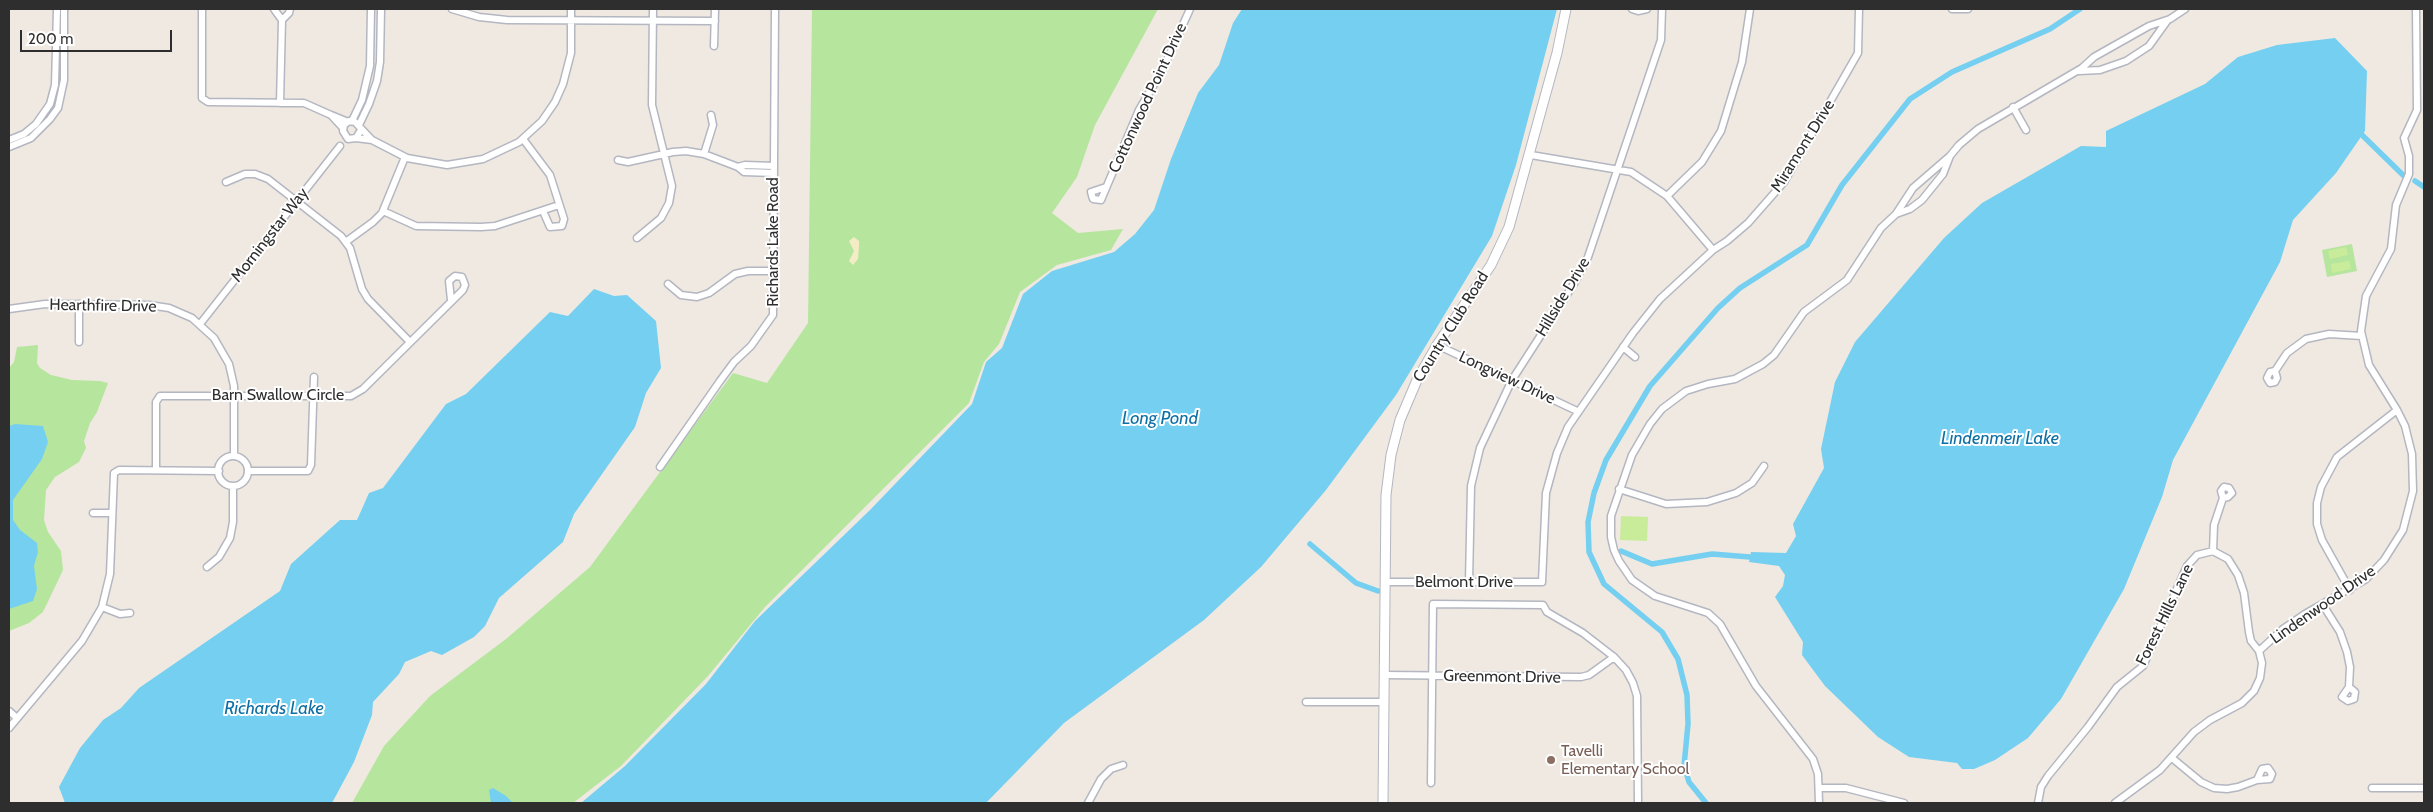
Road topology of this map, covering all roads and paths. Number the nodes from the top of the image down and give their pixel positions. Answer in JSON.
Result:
{"nodes":[{"id":1,"x":57,"y":9,"type":"edge"},
{"id":2,"x":64,"y":9,"type":"edge"},
{"id":3,"x":202,"y":9,"type":"edge"},
{"id":4,"x":274,"y":9,"type":"edge"},
{"id":5,"x":290,"y":9,"type":"edge"},
{"id":6,"x":371,"y":9,"type":"edge"},
{"id":7,"x":381,"y":9,"type":"edge"},
{"id":8,"x":452,"y":9,"type":"edge"},
{"id":9,"x":572,"y":9,"type":"edge"},
{"id":10,"x":653,"y":9,"type":"edge"},
{"id":11,"x":715,"y":9,"type":"edge"},
{"id":12,"x":775,"y":9,"type":"edge"},
{"id":13,"x":1190,"y":9,"type":"edge"},
{"id":14,"x":1566,"y":9,"type":"edge"},
{"id":15,"x":1632,"y":9,"type":"edge"},
{"id":16,"x":1647,"y":9,"type":"edge"},
{"id":17,"x":1662,"y":9,"type":"edge"},
{"id":18,"x":1750,"y":9,"type":"edge"},
{"id":19,"x":1859,"y":9,"type":"edge"},
{"id":20,"x":1952,"y":9,"type":"edge"},
{"id":21,"x":1968,"y":9,"type":"edge"},
{"id":22,"x":2185,"y":9,"type":"edge"},
{"id":23,"x":2416,"y":9,"type":"edge"},
{"id":24,"x":571,"y":19,"type":"junction"},
{"id":25,"x":2170,"y":19,"type":"junction"},
{"id":26,"x":282,"y":20,"type":"junction"},
{"id":27,"x":653,"y":20,"type":"junction"},
{"id":28,"x":715,"y":21,"type":"junction"},
{"id":29,"x":714,"y":46,"type":"dead end"},
{"id":30,"x":56,"y":62,"type":"junction"},
{"id":31,"x":64,"y":62,"type":"junction"},
{"id":32,"x":2078,"y":71,"type":"junction"},
{"id":33,"x":280,"y":102,"type":"junction"},
{"id":34,"x":2013,"y":107,"type":"junction"},
{"id":35,"x":711,"y":115,"type":"dead end"},
{"id":36,"x":351,"y":127,"type":"junction"},
{"id":37,"x":30,"y":129,"type":"junction"},
{"id":38,"x":2026,"y":130,"type":"dead end"},
{"id":39,"x":34,"y":135,"type":"junction"},
{"id":40,"x":352,"y":139,"type":"junction"},
{"id":41,"x":523,"y":139,"type":"junction"},
{"id":42,"x":9,"y":140,"type":"edge"},
{"id":43,"x":372,"y":140,"type":"junction"},
{"id":44,"x":340,"y":146,"type":"junction"},
{"id":45,"x":9,"y":148,"type":"edge"},
{"id":46,"x":664,"y":154,"type":"junction"},
{"id":47,"x":704,"y":154,"type":"junction"},
{"id":48,"x":1530,"y":155,"type":"junction"},
{"id":49,"x":1950,"y":156,"type":"junction"},
{"id":50,"x":405,"y":157,"type":"junction"},
{"id":51,"x":618,"y":160,"type":"dead end"},
{"id":52,"x":774,"y":169,"type":"junction"},
{"id":53,"x":1619,"y":169,"type":"junction"},
{"id":54,"x":226,"y":182,"type":"dead end"},
{"id":55,"x":1106,"y":187,"type":"dead end"},
{"id":56,"x":1667,"y":196,"type":"junction"},
{"id":57,"x":297,"y":201,"type":"junction"},
{"id":58,"x":559,"y":204,"type":"junction"},
{"id":59,"x":383,"y":211,"type":"junction"},
{"id":60,"x":543,"y":211,"type":"junction"},
{"id":61,"x":1896,"y":214,"type":"junction"},
{"id":62,"x":637,"y":238,"type":"dead end"},
{"id":63,"x":347,"y":242,"type":"junction"},
{"id":64,"x":1713,"y":250,"type":"junction"},
{"id":65,"x":773,"y":271,"type":"junction"},
{"id":66,"x":668,"y":284,"type":"dead end"},
{"id":67,"x":451,"y":300,"type":"dead end"},
{"id":68,"x":80,"y":304,"type":"junction"},
{"id":69,"x":9,"y":309,"type":"edge"},
{"id":70,"x":200,"y":324,"type":"junction"},
{"id":71,"x":2362,"y":336,"type":"junction"},
{"id":72,"x":79,"y":342,"type":"dead end"},
{"id":73,"x":410,"y":342,"type":"junction"},
{"id":74,"x":1436,"y":345,"type":"junction"},
{"id":75,"x":1622,"y":347,"type":"junction"},
{"id":76,"x":1635,"y":357,"type":"dead end"},
{"id":77,"x":2275,"y":371,"type":"dead end"},
{"id":78,"x":314,"y":377,"type":"dead end"},
{"id":79,"x":1512,"y":380,"type":"junction"},
{"id":80,"x":234,"y":396,"type":"junction"},
{"id":81,"x":312,"y":396,"type":"junction"},
{"id":82,"x":2397,"y":410,"type":"junction"},
{"id":83,"x":1578,"y":411,"type":"junction"},
{"id":84,"x":234,"y":456,"type":"junction"},
{"id":85,"x":1764,"y":466,"type":"dead end"},
{"id":86,"x":660,"y":467,"type":"dead end"},
{"id":87,"x":156,"y":470,"type":"junction"},
{"id":88,"x":219,"y":471,"type":"junction"},
{"id":89,"x":248,"y":471,"type":"junction"},
{"id":90,"x":233,"y":486,"type":"junction"},
{"id":91,"x":1619,"y":489,"type":"junction"},
{"id":92,"x":2223,"y":498,"type":"dead end"},
{"id":93,"x":93,"y":513,"type":"dead end"},
{"id":94,"x":112,"y":513,"type":"junction"},
{"id":95,"x":2213,"y":552,"type":"junction"},
{"id":96,"x":207,"y":567,"type":"dead end"},
{"id":97,"x":1385,"y":582,"type":"junction"},
{"id":98,"x":1469,"y":582,"type":"junction"},
{"id":99,"x":1542,"y":582,"type":"joint"},
{"id":100,"x":2350,"y":590,"type":"junction"},
{"id":101,"x":2322,"y":605,"type":"junction"},
{"id":102,"x":102,"y":606,"type":"junction"},
{"id":103,"x":130,"y":613,"type":"dead end"},
{"id":104,"x":2259,"y":651,"type":"junction"},
{"id":105,"x":1614,"y":657,"type":"junction"},
{"id":106,"x":1384,"y":675,"type":"junction"},
{"id":107,"x":1432,"y":676,"type":"junction"},
{"id":108,"x":2349,"y":687,"type":"dead end"},
{"id":109,"x":1306,"y":702,"type":"dead end"},
{"id":110,"x":1384,"y":702,"type":"junction"},
{"id":111,"x":9,"y":711,"type":"edge"},
{"id":112,"x":17,"y":718,"type":"junction"},
{"id":113,"x":9,"y":728,"type":"edge"},
{"id":114,"x":2172,"y":758,"type":"junction"},
{"id":115,"x":1122,"y":765,"type":"dead end"},
{"id":116,"x":2258,"y":780,"type":"dead end"},
{"id":117,"x":1431,"y":783,"type":"dead end"},
{"id":118,"x":1819,"y":788,"type":"junction"},
{"id":119,"x":2372,"y":788,"type":"dead end"},
{"id":120,"x":2424,"y":788,"type":"edge"},
{"id":121,"x":1088,"y":803,"type":"edge"},
{"id":122,"x":1383,"y":803,"type":"edge"},
{"id":123,"x":1638,"y":803,"type":"edge"},
{"id":124,"x":1819,"y":803,"type":"edge"},
{"id":125,"x":1904,"y":803,"type":"edge"},
{"id":126,"x":2038,"y":803,"type":"edge"},
{"id":127,"x":2115,"y":803,"type":"edge"}],
"edges":[{"from":1,"to":30,"type":"street"},
{"from":2,"to":31,"type":"street"},
{"from":3,"to":33,"type":"street"},
{"from":4,"to":26,"type":"street"},
{"from":5,"to":26,"type":"street"},
{"from":6,"to":36,"type":"street","name":"Morningstar Way"},
{"from":7,"to":36,"type":"street","name":"Morningstar Way"},
{"from":8,"to":24,"type":"street"},
{"from":9,"to":24,"type":"street"},
{"from":10,"to":27,"type":"street"},
{"from":11,"to":28,"type":"street"},
{"from":12,"to":52,"type":"street","name":"Richards Lake Road"},
{"from":13,"to":55,"type":"street","name":"Cottonwood Point Drive"},
{"from":14,"to":48,"type":"street","name":"Country Club Road"},
{"from":15,"to":16,"type":"street"},
{"from":17,"to":53,"type":"street","name":"Hillside Drive"},
{"from":18,"to":56,"type":"street"},
{"from":19,"to":64,"type":"street","name":"Miramont Drive"},
{"from":20,"to":21,"type":"street"},
{"from":22,"to":25,"type":"street"},
{"from":23,"to":71,"type":"street","name":"Lindenwood Drive"},
{"from":24,"to":27,"type":"street"},
{"from":24,"to":41,"type":"street"},
{"from":25,"to":32,"type":"street"},
{"from":25,"to":32,"type":"street"},
{"from":26,"to":33,"type":"street"},
{"from":27,"to":28,"type":"street"},
{"from":27,"to":46,"type":"street"},
{"from":28,"to":29,"type":"street"},
{"from":30,"to":31,"type":"street"},
{"from":30,"to":37,"type":"street"},
{"from":31,"to":39,"type":"street"},
{"from":32,"to":34,"type":"street"},
{"from":33,"to":36,"type":"street"},
{"from":34,"to":38,"type":"street"},
{"from":34,"to":49,"type":"street"},
{"from":35,"to":47,"type":"street"},
{"from":36,"to":40,"type":"street"},
{"from":36,"to":40,"type":"street"},
{"from":36,"to":43,"type":"street"},
{"from":36,"to":44,"type":"street","name":"Morningstar Way"},
{"from":37,"to":39,"type":"street"},
{"from":37,"to":42,"type":"street"},
{"from":39,"to":45,"type":"street"},
{"from":40,"to":43,"type":"street"},
{"from":40,"to":44,"type":"street","name":"Morningstar Way"},
{"from":41,"to":50,"type":"street"},
{"from":41,"to":58,"type":"street"},
{"from":43,"to":50,"type":"street"},
{"from":44,"to":57,"type":"street","name":"Morningstar Way"},
{"from":46,"to":47,"type":"street"},
{"from":46,"to":51,"type":"street"},
{"from":46,"to":62,"type":"street"},
{"from":47,"to":52,"type":"street"},
{"from":48,"to":53,"type":"street"},
{"from":48,"to":74,"type":"street","name":"Country Club Road"},
{"from":49,"to":61,"type":"street"},
{"from":49,"to":61,"type":"street"},
{"from":50,"to":59,"type":"street"},
{"from":52,"to":65,"type":"street","name":"Richards Lake Road"},
{"from":53,"to":56,"type":"street"},
{"from":53,"to":79,"type":"street","name":"Hillside Drive"},
{"from":54,"to":57,"type":"street"},
{"from":56,"to":64,"type":"street"},
{"from":57,"to":63,"type":"street"},
{"from":57,"to":70,"type":"street","name":"Morningstar Way"},
{"from":58,"to":60,"type":"street"},
{"from":58,"to":60,"type":"street"},
{"from":59,"to":60,"type":"street"},
{"from":59,"to":63,"type":"street"},
{"from":61,"to":91,"type":"street"},
{"from":63,"to":73,"type":"street"},
{"from":64,"to":75,"type":"street","name":"Miramont Drive"},
{"from":65,"to":66,"type":"street"},
{"from":65,"to":86,"type":"street","name":"Richards Lake Road"},
{"from":67,"to":73,"type":"street","name":"Barn Swallow Circle"},
{"from":68,"to":69,"type":"street","name":"Hearthfire Drive"},
{"from":68,"to":70,"type":"street","name":"Hearthfire Drive"},
{"from":68,"to":72,"type":"street"},
{"from":70,"to":80,"type":"street","name":"Hearthfire Drive"},
{"from":71,"to":77,"type":"street"},
{"from":71,"to":82,"type":"street","name":"Lindenwood Drive"},
{"from":73,"to":81,"type":"street","name":"Barn Swallow Circle"},
{"from":74,"to":79,"type":"street","name":"Longview Drive"},
{"from":74,"to":97,"type":"street","name":"Country Club Road"},
{"from":75,"to":76,"type":"street"},
{"from":75,"to":83,"type":"street","name":"Miramont Drive"},
{"from":78,"to":81,"type":"street"},
{"from":79,"to":83,"type":"street","name":"Longview Drive"},
{"from":79,"to":98,"type":"street","name":"Hillside Drive"},
{"from":80,"to":81,"type":"street","name":"Barn Swallow Circle"},
{"from":80,"to":84,"type":"street","name":"Hearthfire Drive"},
{"from":80,"to":87,"type":"street","name":"Barn Swallow Circle"},
{"from":81,"to":89,"type":"street"},
{"from":82,"to":100,"type":"street","name":"Lindenwood Drive"},
{"from":82,"to":100,"type":"street"},
{"from":83,"to":99,"type":"street","name":"Miramont Drive"},
{"from":84,"to":88,"type":"street"},
{"from":84,"to":89,"type":"street"},
{"from":85,"to":91,"type":"street"},
{"from":87,"to":88,"type":"street"},
{"from":87,"to":94,"type":"street"},
{"from":88,"to":90,"type":"street"},
{"from":89,"to":90,"type":"street"},
{"from":90,"to":96,"type":"street"},
{"from":91,"to":118,"type":"street"},
{"from":92,"to":95,"type":"street"},
{"from":93,"to":94,"type":"street"},
{"from":94,"to":102,"type":"street"},
{"from":95,"to":104,"type":"street","name":"Forest Hills Lane"},
{"from":95,"to":126,"type":"street","name":"Forest Hills Lane"},
{"from":97,"to":98,"type":"street","name":"Belmont Drive"},
{"from":97,"to":106,"type":"street","name":"Country Club Road"},
{"from":98,"to":99,"type":"street","name":"Belmont Drive"},
{"from":100,"to":101,"type":"street","name":"Lindenwood Drive"},
{"from":101,"to":104,"type":"street","name":"Lindenwood Drive"},
{"from":101,"to":108,"type":"street"},
{"from":102,"to":103,"type":"street"},
{"from":102,"to":112,"type":"street"},
{"from":104,"to":114,"type":"street","name":"Lindenwood Drive"},
{"from":105,"to":107,"type":"street","name":"Greenmont Drive"},
{"from":105,"to":107,"type":"street"},
{"from":105,"to":123,"type":"street"},
{"from":106,"to":107,"type":"street","name":"Greenmont Drive"},
{"from":106,"to":110,"type":"street","name":"Country Club Road"},
{"from":107,"to":117,"type":"street"},
{"from":109,"to":110,"type":"street"},
{"from":110,"to":122,"type":"street","name":"Country Club Road"},
{"from":111,"to":112,"type":"street"},
{"from":112,"to":113,"type":"street"},
{"from":114,"to":116,"type":"street"},
{"from":114,"to":127,"type":"street","name":"Lindenwood Drive"},
{"from":115,"to":121,"type":"street"},
{"from":118,"to":124,"type":"street"},
{"from":118,"to":125,"type":"street"},
{"from":119,"to":120,"type":"street"}]}
